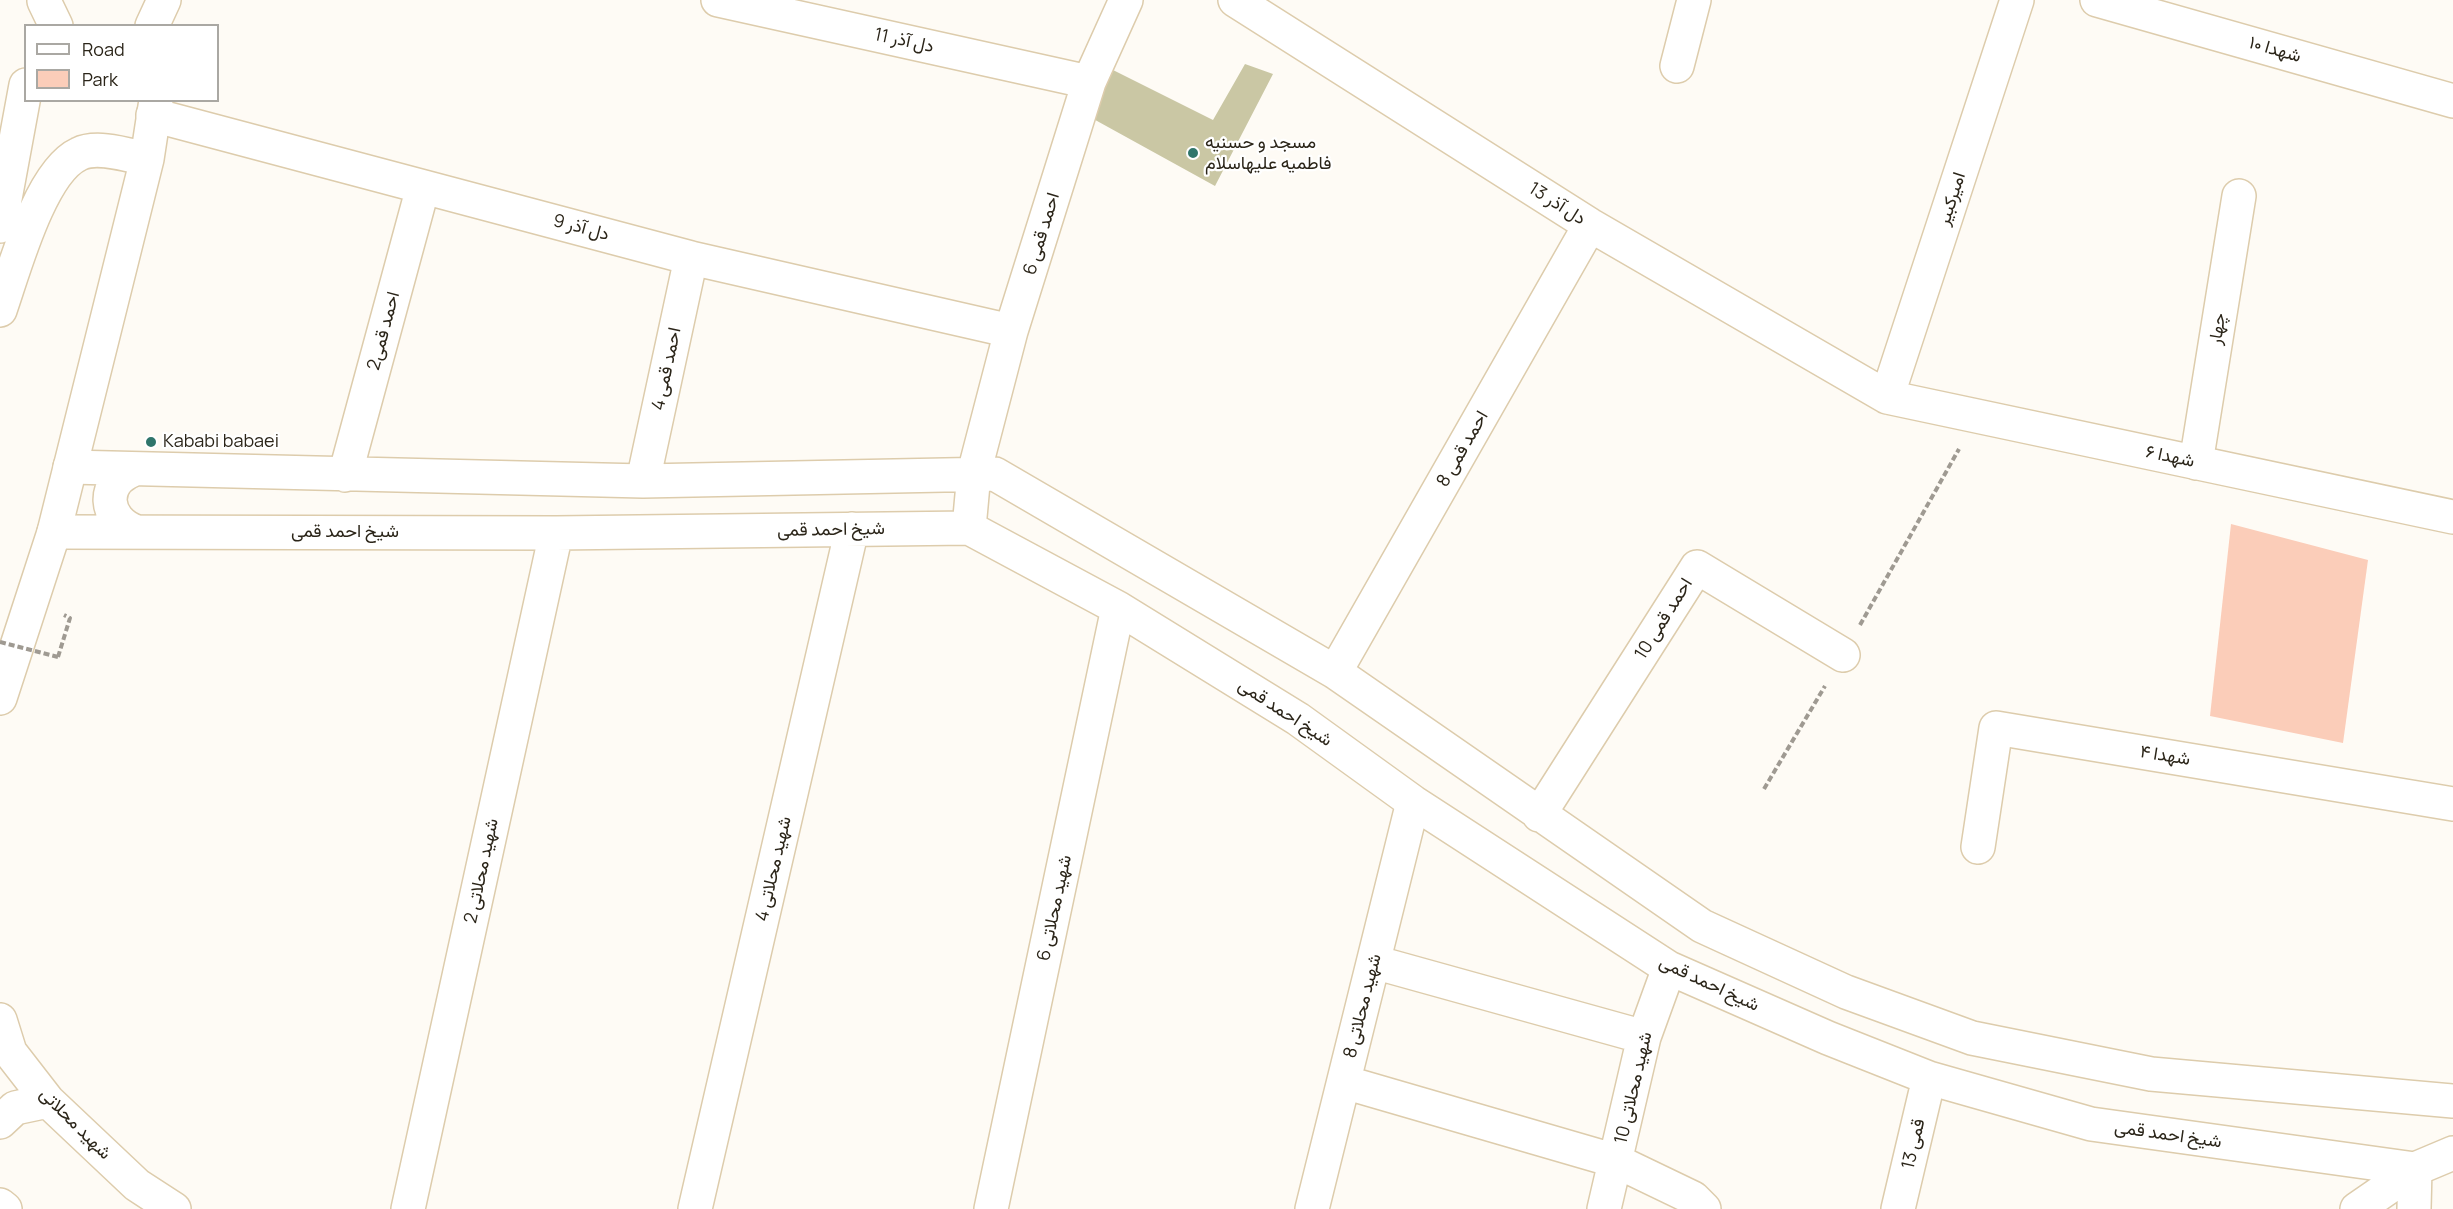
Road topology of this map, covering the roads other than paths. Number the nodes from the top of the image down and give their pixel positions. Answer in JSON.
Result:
{"nodes":[{"id":1,"x":164,"y":0,"type":"edge"},
{"id":2,"x":171,"y":0,"type":"edge"},
{"id":3,"x":718,"y":0,"type":"edge"},
{"id":4,"x":1126,"y":0,"type":"edge"},
{"id":5,"x":1235,"y":0,"type":"edge"},
{"id":6,"x":1694,"y":0,"type":"edge"},
{"id":7,"x":2017,"y":0,"type":"edge"},
{"id":8,"x":2097,"y":0,"type":"edge"},
{"id":9,"x":153,"y":24,"type":"edge"},
{"id":10,"x":167,"y":24,"type":"edge"},
{"id":11,"x":1677,"y":66,"type":"dead end"},
{"id":12,"x":1089,"y":82,"type":"junction"},
{"id":13,"x":2453,"y":101,"type":"edge"},
{"id":14,"x":15,"y":103,"type":"edge"},
{"id":15,"x":154,"y":108,"type":"edge"},
{"id":16,"x":147,"y":159,"type":"junction"},
{"id":17,"x":423,"y":187,"type":"junction"},
{"id":18,"x":2239,"y":196,"type":"dead end"},
{"id":19,"x":1590,"y":225,"type":"junction"},
{"id":20,"x":0,"y":226,"type":"edge"},
{"id":21,"x":691,"y":258,"type":"junction"},
{"id":22,"x":0,"y":310,"type":"edge"},
{"id":23,"x":1011,"y":331,"type":"junction"},
{"id":24,"x":1887,"y":397,"type":"junction"},
{"id":25,"x":2196,"y":463,"type":"junction"},
{"id":26,"x":70,"y":467,"type":"junction"},
{"id":27,"x":135,"y":469,"type":"junction"},
{"id":28,"x":974,"y":473,"type":"junction"},
{"id":29,"x":345,"y":475,"type":"junction"},
{"id":30,"x":643,"y":481,"type":"junction"},
{"id":31,"x":2453,"y":517,"type":"edge"},
{"id":32,"x":969,"y":528,"type":"junction"},
{"id":33,"x":852,"y":529,"type":"junction"},
{"id":34,"x":54,"y":532,"type":"junction"},
{"id":35,"x":137,"y":532,"type":"junction"},
{"id":36,"x":556,"y":533,"type":"junction"},
{"id":37,"x":1118,"y":608,"type":"junction"},
{"id":38,"x":1843,"y":655,"type":"road end"},
{"id":39,"x":1335,"y":672,"type":"junction"},
{"id":40,"x":0,"y":698,"type":"edge"},
{"id":41,"x":1413,"y":802,"type":"junction"},
{"id":42,"x":2453,"y":804,"type":"edge"},
{"id":43,"x":1539,"y":815,"type":"junction"},
{"id":44,"x":1978,"y":848,"type":"dead end"},
{"id":45,"x":1374,"y":962,"type":"junction"},
{"id":46,"x":1669,"y":968,"type":"junction"},
{"id":47,"x":1846,"y":992,"type":"junction"},
{"id":48,"x":0,"y":1020,"type":"edge"},
{"id":49,"x":1644,"y":1037,"type":"junction"},
{"id":50,"x":1828,"y":1038,"type":"junction"},
{"id":51,"x":1929,"y":1078,"type":"junction"},
{"id":52,"x":1344,"y":1082,"type":"junction"},
{"id":53,"x":48,"y":1101,"type":"junction"},
{"id":54,"x":2453,"y":1101,"type":"edge"},
{"id":55,"x":0,"y":1122,"type":"edge"},
{"id":56,"x":2453,"y":1153,"type":"edge"},
{"id":57,"x":1616,"y":1161,"type":"junction"},
{"id":58,"x":2415,"y":1169,"type":"junction"},
{"id":59,"x":0,"y":1205,"type":"edge"},
{"id":60,"x":5,"y":1209,"type":"edge"},
{"id":61,"x":174,"y":1209,"type":"edge"},
{"id":62,"x":408,"y":1209,"type":"edge"},
{"id":63,"x":695,"y":1209,"type":"edge"},
{"id":64,"x":991,"y":1209,"type":"edge"},
{"id":65,"x":1312,"y":1209,"type":"edge"},
{"id":66,"x":1604,"y":1209,"type":"edge"},
{"id":67,"x":1704,"y":1209,"type":"edge"},
{"id":68,"x":1898,"y":1209,"type":"edge"},
{"id":69,"x":2357,"y":1209,"type":"edge"},
{"id":70,"x":2415,"y":1209,"type":"edge"}],
"edges":[{"from":1,"to":9,"type":"street"},
{"from":2,"to":10,"type":"street"},
{"from":3,"to":12,"type":"street","name":"دل آذر 11"},
{"from":4,"to":12,"type":"street","name":"احمد قمی 6"},
{"from":5,"to":19,"type":"street","name":"دل آذر 13"},
{"from":6,"to":11,"type":"street"},
{"from":7,"to":24,"type":"street","name":"امیرکبیر"},
{"from":8,"to":13,"type":"street","name":"شهدا ۱۰"},
{"from":12,"to":23,"type":"street","name":"احمد قمی 6"},
{"from":14,"to":20,"type":"street"},
{"from":15,"to":16,"type":"street"},
{"from":15,"to":17,"type":"street","name":"دل آذر 9"},
{"from":16,"to":22,"type":"street"},
{"from":16,"to":26,"type":"street"},
{"from":17,"to":21,"type":"street","name":"دل آذر 9"},
{"from":17,"to":29,"type":"street","name":"احمد قمی2"},
{"from":18,"to":25,"type":"street","name":"چهار"},
{"from":19,"to":24,"type":"street","name":"دل آذر 13"},
{"from":19,"to":39,"type":"street","name":"احمد قمی 8"},
{"from":21,"to":23,"type":"street","name":"دل آذر 9"},
{"from":21,"to":30,"type":"street","name":"احمد قمی 4"},
{"from":23,"to":28,"type":"street","name":"احمد قمی 6"},
{"from":24,"to":25,"type":"street","name":"شهدا ۶"},
{"from":25,"to":31,"type":"street","name":"شهدا ۶"},
{"from":26,"to":27,"type":"street"},
{"from":26,"to":34,"type":"street"},
{"from":27,"to":29,"type":"street"},
{"from":27,"to":35,"type":"street"},
{"from":28,"to":30,"type":"street"},
{"from":28,"to":32,"type":"street","name":"احمد قمی 6"},
{"from":28,"to":39,"type":"street"},
{"from":29,"to":30,"type":"street"},
{"from":32,"to":33,"type":"street","name":"شیخ احمد قمی"},
{"from":32,"to":37,"type":"street","name":"شیخ احمد قمی"},
{"from":33,"to":36,"type":"street","name":"شیخ احمد قمی"},
{"from":33,"to":63,"type":"street","name":"شهید محلاتی 4"},
{"from":34,"to":35,"type":"street","name":"شیخ احمد قمی"},
{"from":34,"to":40,"type":"street"},
{"from":35,"to":36,"type":"street","name":"شیخ احمد قمی"},
{"from":36,"to":62,"type":"street","name":"شهید محلاتی 2"},
{"from":37,"to":41,"type":"street","name":"شیخ احمد قمی"},
{"from":37,"to":64,"type":"street","name":"شهید محلاتی 6"},
{"from":38,"to":43,"type":"street","name":"احمد قمی 10"},
{"from":39,"to":43,"type":"street"},
{"from":41,"to":45,"type":"street","name":"شهید محلاتی 8"},
{"from":41,"to":46,"type":"street","name":"شیخ احمد قمی"},
{"from":42,"to":44,"type":"street","name":"شهدا ۴"},
{"from":43,"to":47,"type":"street"},
{"from":45,"to":49,"type":"street"},
{"from":45,"to":52,"type":"street","name":"شهید محلاتی 8"},
{"from":46,"to":49,"type":"street","name":"شهید محلاتی 10"},
{"from":46,"to":50,"type":"street","name":"شیخ احمد قمی"},
{"from":47,"to":50,"type":"street"},
{"from":47,"to":54,"type":"street"},
{"from":48,"to":53,"type":"street","name":"شهید محلاتی"},
{"from":49,"to":57,"type":"street","name":"شهید محلاتی 10"},
{"from":50,"to":51,"type":"street","name":"شیخ احمد قمی"},
{"from":51,"to":58,"type":"street","name":"شیخ احمد قمی"},
{"from":51,"to":68,"type":"street","name":"قمی 13"},
{"from":52,"to":57,"type":"street"},
{"from":52,"to":65,"type":"street","name":"شهید محلاتی 8"},
{"from":53,"to":55,"type":"street"},
{"from":53,"to":61,"type":"street","name":"شهید محلاتی"},
{"from":56,"to":58,"type":"street"},
{"from":57,"to":66,"type":"street","name":"شهید محلاتی 10"},
{"from":57,"to":67,"type":"street"},
{"from":58,"to":69,"type":"street"},
{"from":58,"to":70,"type":"street"},
{"from":59,"to":60,"type":"street"}]}
